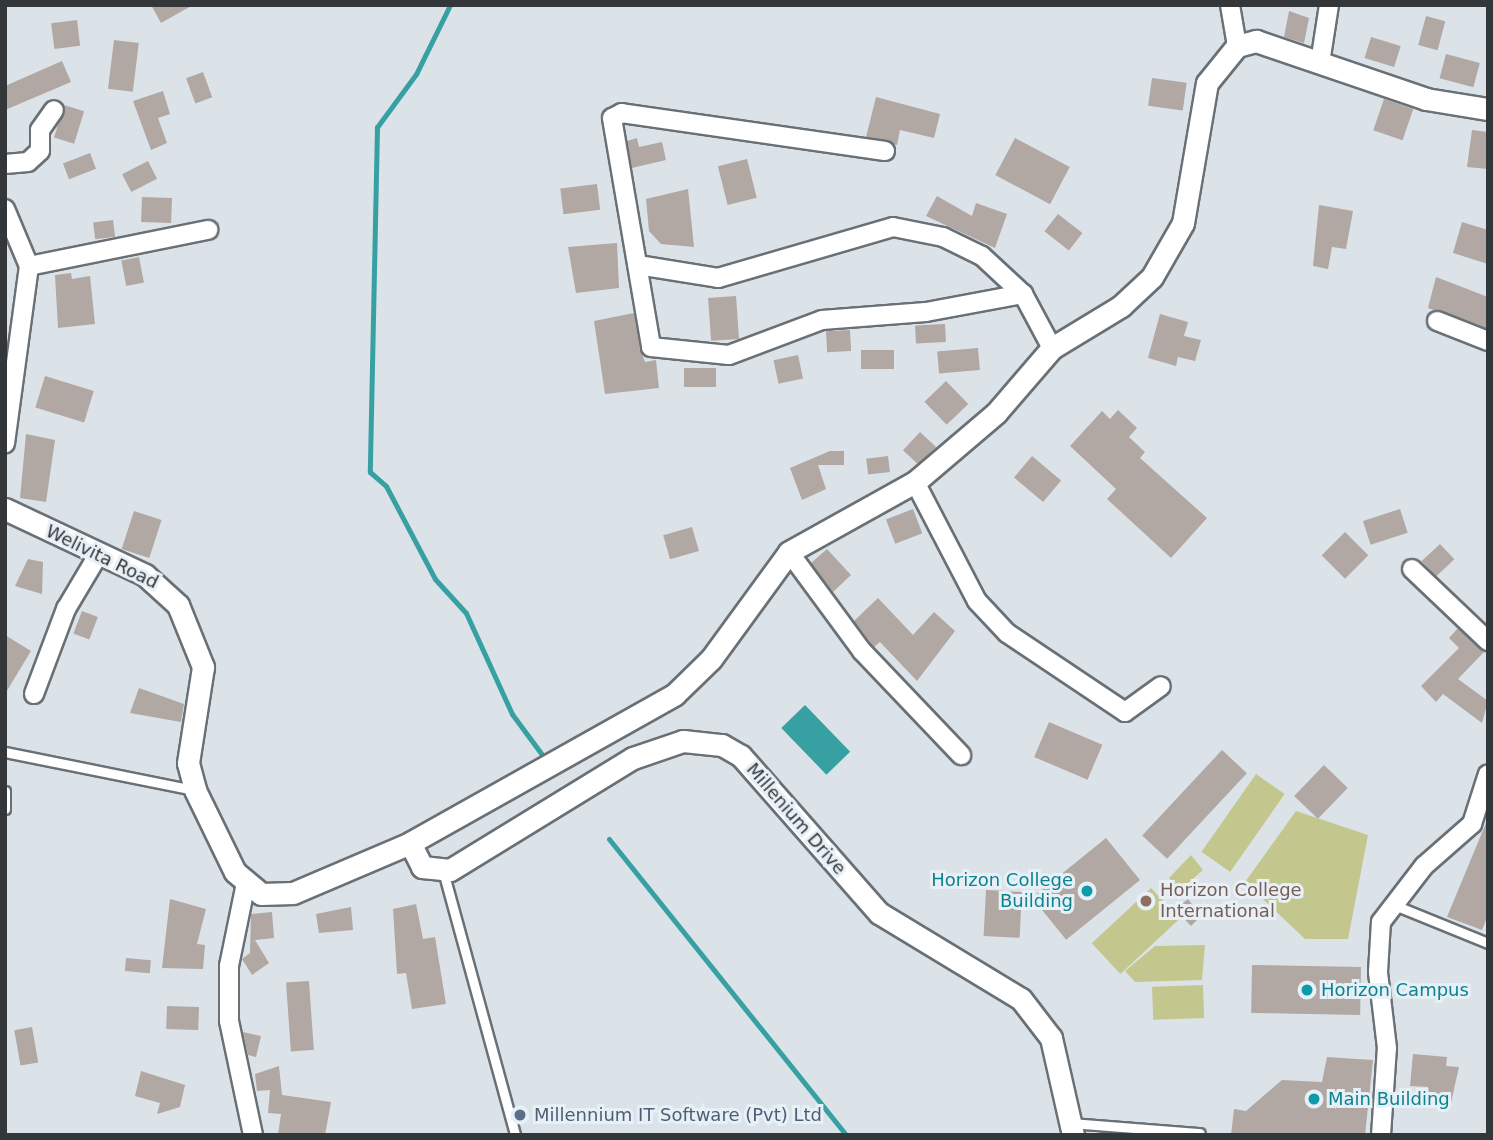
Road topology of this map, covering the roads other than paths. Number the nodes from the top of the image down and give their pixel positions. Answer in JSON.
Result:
{"nodes":[{"id":1,"x":1230,"y":5,"type":"edge"},
{"id":2,"x":1329,"y":5,"type":"edge"},
{"id":3,"x":1237,"y":46,"type":"junction"},
{"id":4,"x":1320,"y":63,"type":"junction"},
{"id":5,"x":1488,"y":109,"type":"edge"},
{"id":6,"x":54,"y":110,"type":"dead end"},
{"id":7,"x":885,"y":152,"type":"dead end"},
{"id":8,"x":5,"y":164,"type":"edge"},
{"id":9,"x":5,"y":209,"type":"edge"},
{"id":10,"x":208,"y":230,"type":"dead end"},
{"id":11,"x":638,"y":265,"type":"junction"},
{"id":12,"x":29,"y":266,"type":"junction"},
{"id":13,"x":1023,"y":294,"type":"junction"},
{"id":14,"x":1437,"y":321,"type":"dead end"},
{"id":15,"x":1488,"y":341,"type":"edge"},
{"id":16,"x":1052,"y":348,"type":"junction"},
{"id":17,"x":5,"y":443,"type":"edge"},
{"id":18,"x":915,"y":482,"type":"junction"},
{"id":19,"x":5,"y":509,"type":"edge"},
{"id":20,"x":789,"y":552,"type":"junction"},
{"id":21,"x":97,"y":555,"type":"junction"},
{"id":22,"x":1412,"y":569,"type":"dead end"},
{"id":23,"x":1488,"y":641,"type":"edge"},
{"id":24,"x":1161,"y":686,"type":"dead end"},
{"id":25,"x":34,"y":694,"type":"dead end"},
{"id":26,"x":5,"y":752,"type":"edge"},
{"id":27,"x":961,"y":755,"type":"dead end"},
{"id":28,"x":1488,"y":774,"type":"edge"},
{"id":29,"x":195,"y":790,"type":"junction"},
{"id":30,"x":5,"y":791,"type":"edge"},
{"id":31,"x":5,"y":810,"type":"edge"},
{"id":32,"x":1480,"y":827,"type":"edge"},
{"id":33,"x":410,"y":843,"type":"junction"},
{"id":34,"x":443,"y":871,"type":"junction"},
{"id":35,"x":246,"y":883,"type":"junction"},
{"id":36,"x":1391,"y":903,"type":"junction"},
{"id":37,"x":1488,"y":943,"type":"edge"},
{"id":38,"x":1073,"y":1129,"type":"edge"},
{"id":39,"x":1200,"y":1133,"type":"dead end"},
{"id":40,"x":253,"y":1135,"type":"edge"},
{"id":41,"x":515,"y":1135,"type":"edge"},
{"id":42,"x":1381,"y":1135,"type":"edge"}],
"edges":[{"from":1,"to":3,"type":"street"},
{"from":2,"to":4,"type":"street"},
{"from":3,"to":4,"type":"street"},
{"from":3,"to":16,"type":"street"},
{"from":4,"to":5,"type":"street"},
{"from":6,"to":8,"type":"street"},
{"from":7,"to":11,"type":"street"},
{"from":9,"to":12,"type":"street"},
{"from":10,"to":12,"type":"street"},
{"from":11,"to":13,"type":"street"},
{"from":11,"to":13,"type":"street"},
{"from":12,"to":17,"type":"street"},
{"from":13,"to":16,"type":"street"},
{"from":14,"to":15,"type":"street"},
{"from":16,"to":18,"type":"street"},
{"from":18,"to":20,"type":"street"},
{"from":18,"to":24,"type":"street"},
{"from":19,"to":21,"type":"street","name":"Welivita Road"},
{"from":20,"to":27,"type":"street"},
{"from":20,"to":33,"type":"street"},
{"from":21,"to":25,"type":"street"},
{"from":21,"to":29,"type":"street","name":"Welivita Road"},
{"from":22,"to":23,"type":"street"},
{"from":26,"to":29,"type":"lane"},
{"from":28,"to":32,"type":"street"},
{"from":29,"to":35,"type":"street","name":"Welivita Road"},
{"from":30,"to":31,"type":"lane"},
{"from":32,"to":36,"type":"street"},
{"from":33,"to":34,"type":"street"},
{"from":33,"to":35,"type":"street"},
{"from":34,"to":38,"type":"street","name":"Millenium Drive"},
{"from":34,"to":41,"type":"lane"},
{"from":35,"to":40,"type":"street"},
{"from":36,"to":37,"type":"lane"},
{"from":36,"to":42,"type":"street"},
{"from":38,"to":39,"type":"lane"}]}
